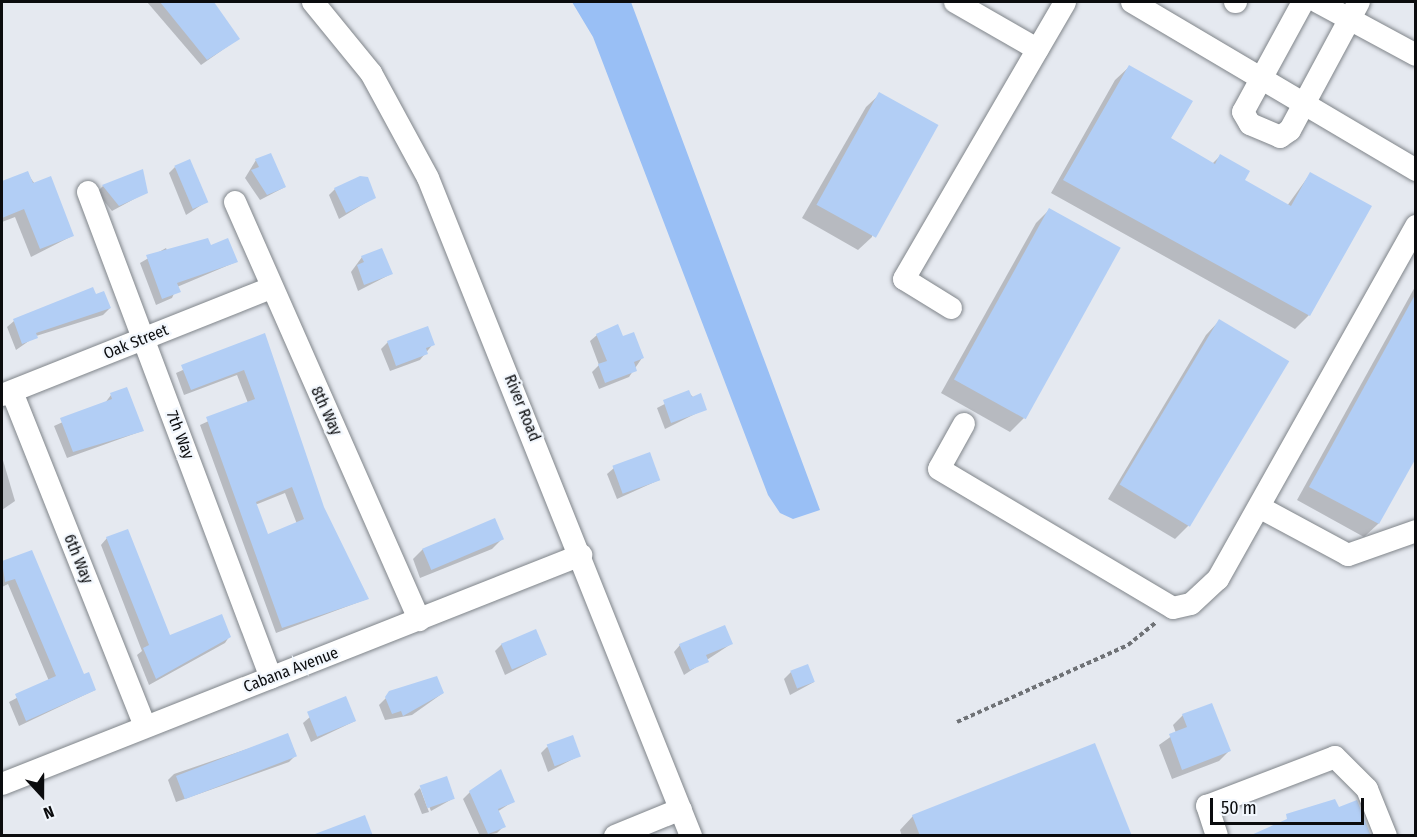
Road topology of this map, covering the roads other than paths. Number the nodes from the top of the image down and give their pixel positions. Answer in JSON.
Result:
{"nodes":[{"id":1,"x":313,"y":2,"type":"edge"},
{"id":2,"x":955,"y":2,"type":"edge"},
{"id":3,"x":1065,"y":2,"type":"edge"},
{"id":4,"x":1132,"y":2,"type":"edge"},
{"id":5,"x":1303,"y":2,"type":"edge"},
{"id":6,"x":1318,"y":2,"type":"edge"},
{"id":7,"x":992,"y":10,"type":"edge"},
{"id":8,"x":1354,"y":10,"type":"edge"},
{"id":9,"x":1037,"y":49,"type":"junction"},
{"id":10,"x":1416,"y":55,"type":"edge"},
{"id":11,"x":1260,"y":78,"type":"junction"},
{"id":12,"x":1305,"y":102,"type":"junction"},
{"id":13,"x":1416,"y":170,"type":"edge"},
{"id":14,"x":87,"y":192,"type":"dead end"},
{"id":15,"x":235,"y":202,"type":"dead end"},
{"id":16,"x":1416,"y":226,"type":"edge"},
{"id":17,"x":269,"y":289,"type":"junction"},
{"id":18,"x":951,"y":308,"type":"dead end"},
{"id":19,"x":142,"y":340,"type":"junction"},
{"id":20,"x":7,"y":393,"type":"edge"},
{"id":21,"x":964,"y":424,"type":"dead end"},
{"id":22,"x":1259,"y":507,"type":"junction"},
{"id":23,"x":1416,"y":531,"type":"edge"},
{"id":24,"x":581,"y":555,"type":"junction"},
{"id":25,"x":419,"y":620,"type":"junction"},
{"id":26,"x":271,"y":678,"type":"junction"},
{"id":27,"x":145,"y":727,"type":"junction"},
{"id":28,"x":2,"y":784,"type":"edge"},
{"id":29,"x":681,"y":809,"type":"junction"},
{"id":30,"x":615,"y":836,"type":"edge"},
{"id":31,"x":691,"y":836,"type":"edge"},
{"id":32,"x":1217,"y":836,"type":"edge"},
{"id":33,"x":1386,"y":836,"type":"edge"}],
"edges":[{"from":1,"to":24,"type":"street","name":"River Road"},
{"from":2,"to":7,"type":"street"},
{"from":3,"to":9,"type":"street"},
{"from":4,"to":11,"type":"street"},
{"from":5,"to":11,"type":"street"},
{"from":6,"to":8,"type":"street"},
{"from":7,"to":9,"type":"street"},
{"from":8,"to":10,"type":"street"},
{"from":8,"to":12,"type":"street"},
{"from":9,"to":18,"type":"street"},
{"from":11,"to":12,"type":"street"},
{"from":11,"to":12,"type":"street"},
{"from":12,"to":13,"type":"street"},
{"from":14,"to":19,"type":"street","name":"7th Way"},
{"from":15,"to":17,"type":"street","name":"8th Way"},
{"from":16,"to":22,"type":"street"},
{"from":17,"to":19,"type":"street","name":"Oak Street"},
{"from":17,"to":25,"type":"street","name":"8th Way"},
{"from":19,"to":20,"type":"street","name":"Oak Street"},
{"from":19,"to":26,"type":"street","name":"7th Way"},
{"from":20,"to":27,"type":"street","name":"6th Way"},
{"from":21,"to":22,"type":"street"},
{"from":22,"to":23,"type":"street"},
{"from":24,"to":25,"type":"street","name":"Cabana Avenue"},
{"from":24,"to":29,"type":"street","name":"River Road"},
{"from":25,"to":26,"type":"street","name":"Cabana Avenue"},
{"from":26,"to":27,"type":"street","name":"Cabana Avenue"},
{"from":27,"to":28,"type":"street","name":"Cabana Avenue"},
{"from":29,"to":30,"type":"street"},
{"from":29,"to":31,"type":"street","name":"River Road"},
{"from":32,"to":33,"type":"street"}]}
